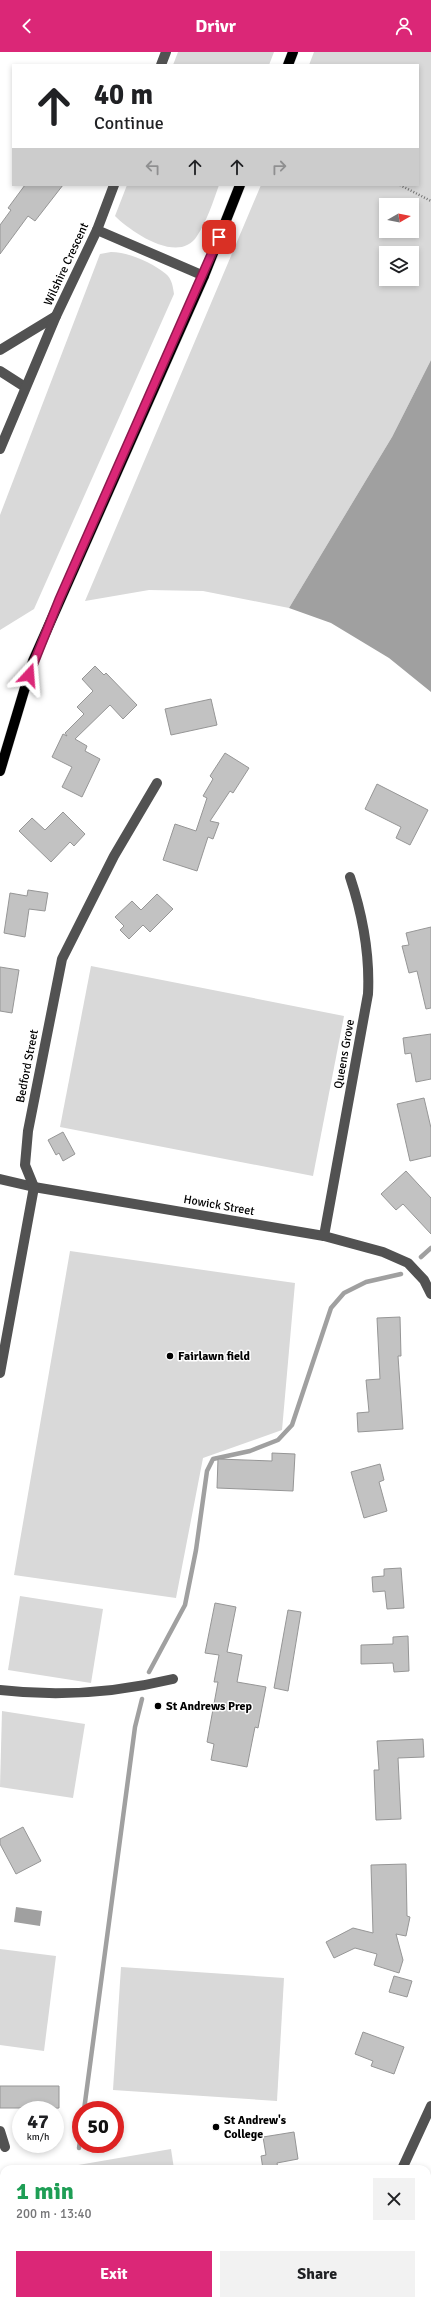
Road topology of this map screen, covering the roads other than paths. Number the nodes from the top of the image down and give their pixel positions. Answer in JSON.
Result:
{"nodes":[{"id":1,"x":166,"y":52,"type":"edge"},
{"id":2,"x":293,"y":52,"type":"edge"},
{"id":3,"x":160,"y":64,"type":"edge"},
{"id":4,"x":288,"y":64,"type":"edge"},
{"id":5,"x":114,"y":186,"type":"edge"},
{"id":6,"x":240,"y":186,"type":"edge"},
{"id":7,"x":97,"y":230,"type":"junction"},
{"id":8,"x":204,"y":276,"type":"junction"},
{"id":9,"x":56,"y":316,"type":"junction"},
{"id":10,"x":0,"y":350,"type":"edge"},
{"id":11,"x":0,"y":372,"type":"edge"},
{"id":12,"x":25,"y":387,"type":"junction"},
{"id":13,"x":0,"y":449,"type":"edge"},
{"id":14,"x":0,"y":771,"type":"edge"},
{"id":15,"x":157,"y":783,"type":"dead end"},
{"id":16,"x":350,"y":877,"type":"dead end"},
{"id":17,"x":0,"y":1179,"type":"edge"},
{"id":18,"x":34,"y":1187,"type":"junction"},
{"id":19,"x":324,"y":1236,"type":"junction"},
{"id":20,"x":431,"y":1294,"type":"edge"},
{"id":21,"x":0,"y":1373,"type":"edge"},
{"id":22,"x":173,"y":1679,"type":"dead end"},
{"id":23,"x":0,"y":1690,"type":"edge"},
{"id":24,"x":431,"y":2106,"type":"edge"},
{"id":25,"x":0,"y":2131,"type":"edge"},
{"id":26,"x":5,"y":2147,"type":"dead end"},
{"id":27,"x":404,"y":2165,"type":"edge"}],
"edges":[{"from":1,"to":3,"type":"street"},
{"from":2,"to":4,"type":"main road"},
{"from":5,"to":7,"type":"street","name":"Wilshire Crescent"},
{"from":6,"to":8,"type":"main road"},
{"from":7,"to":8,"type":"street"},
{"from":7,"to":9,"type":"street","name":"Wilshire Crescent"},
{"from":8,"to":14,"type":"main road"},
{"from":9,"to":10,"type":"street","name":"Wilshire Crescent"},
{"from":9,"to":12,"type":"street"},
{"from":11,"to":12,"type":"street"},
{"from":12,"to":13,"type":"street"},
{"from":15,"to":18,"type":"street","name":"Bedford Street"},
{"from":16,"to":19,"type":"street","name":"Queens Grove"},
{"from":17,"to":18,"type":"street","name":"Howick Street"},
{"from":18,"to":19,"type":"street","name":"Howick Street"},
{"from":18,"to":21,"type":"street"},
{"from":19,"to":20,"type":"street","name":"Howick Street"},
{"from":22,"to":23,"type":"street"},
{"from":24,"to":27,"type":"street"},
{"from":25,"to":26,"type":"street"}]}
